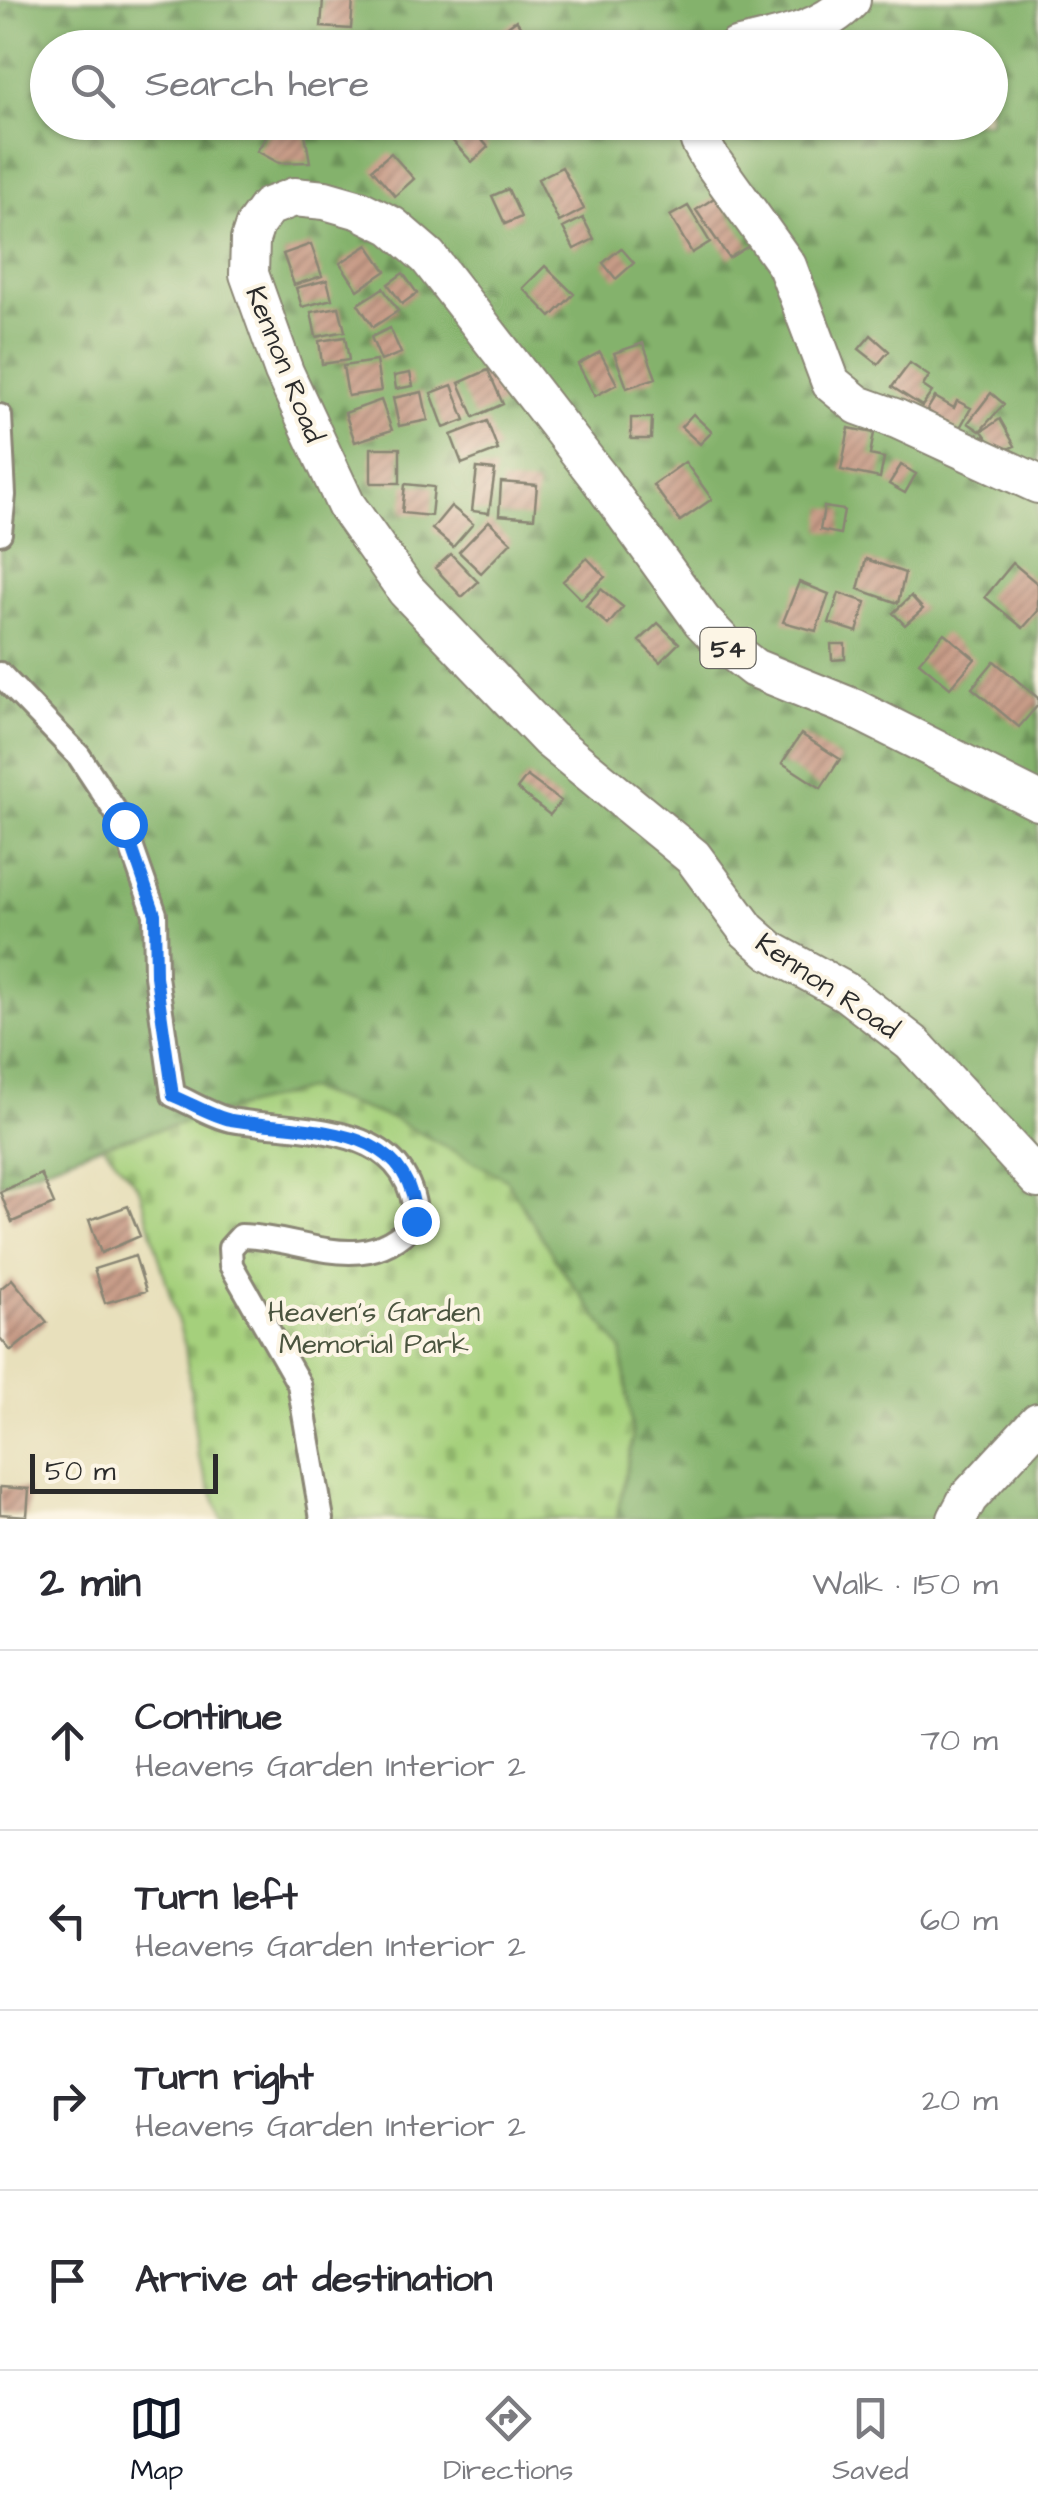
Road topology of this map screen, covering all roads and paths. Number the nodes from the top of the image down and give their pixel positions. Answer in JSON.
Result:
{"nodes":[{"id":1,"x":851,"y":0,"type":"edge"},
{"id":2,"x":805,"y":30,"type":"edge"},
{"id":3,"x":700,"y":140,"type":"edge"},
{"id":4,"x":0,"y":416,"type":"edge"},
{"id":5,"x":1038,"y":484,"type":"edge"},
{"id":6,"x":0,"y":534,"type":"edge"},
{"id":7,"x":0,"y":674,"type":"edge"},
{"id":8,"x":1038,"y":801,"type":"edge"},
{"id":9,"x":1038,"y":1179,"type":"edge"},
{"id":10,"x":1038,"y":1422,"type":"edge"},
{"id":11,"x":322,"y":1519,"type":"edge"},
{"id":12,"x":957,"y":1519,"type":"edge"}],
"edges":[{"from":1,"to":2,"type":"highway"},
{"from":3,"to":5,"type":"highway"},
{"from":4,"to":6,"type":"street"},
{"from":7,"to":11,"type":"street"},
{"from":8,"to":9,"type":"highway","name":"Kennon Road","number":"54"},
{"from":10,"to":12,"type":"highway"}]}
